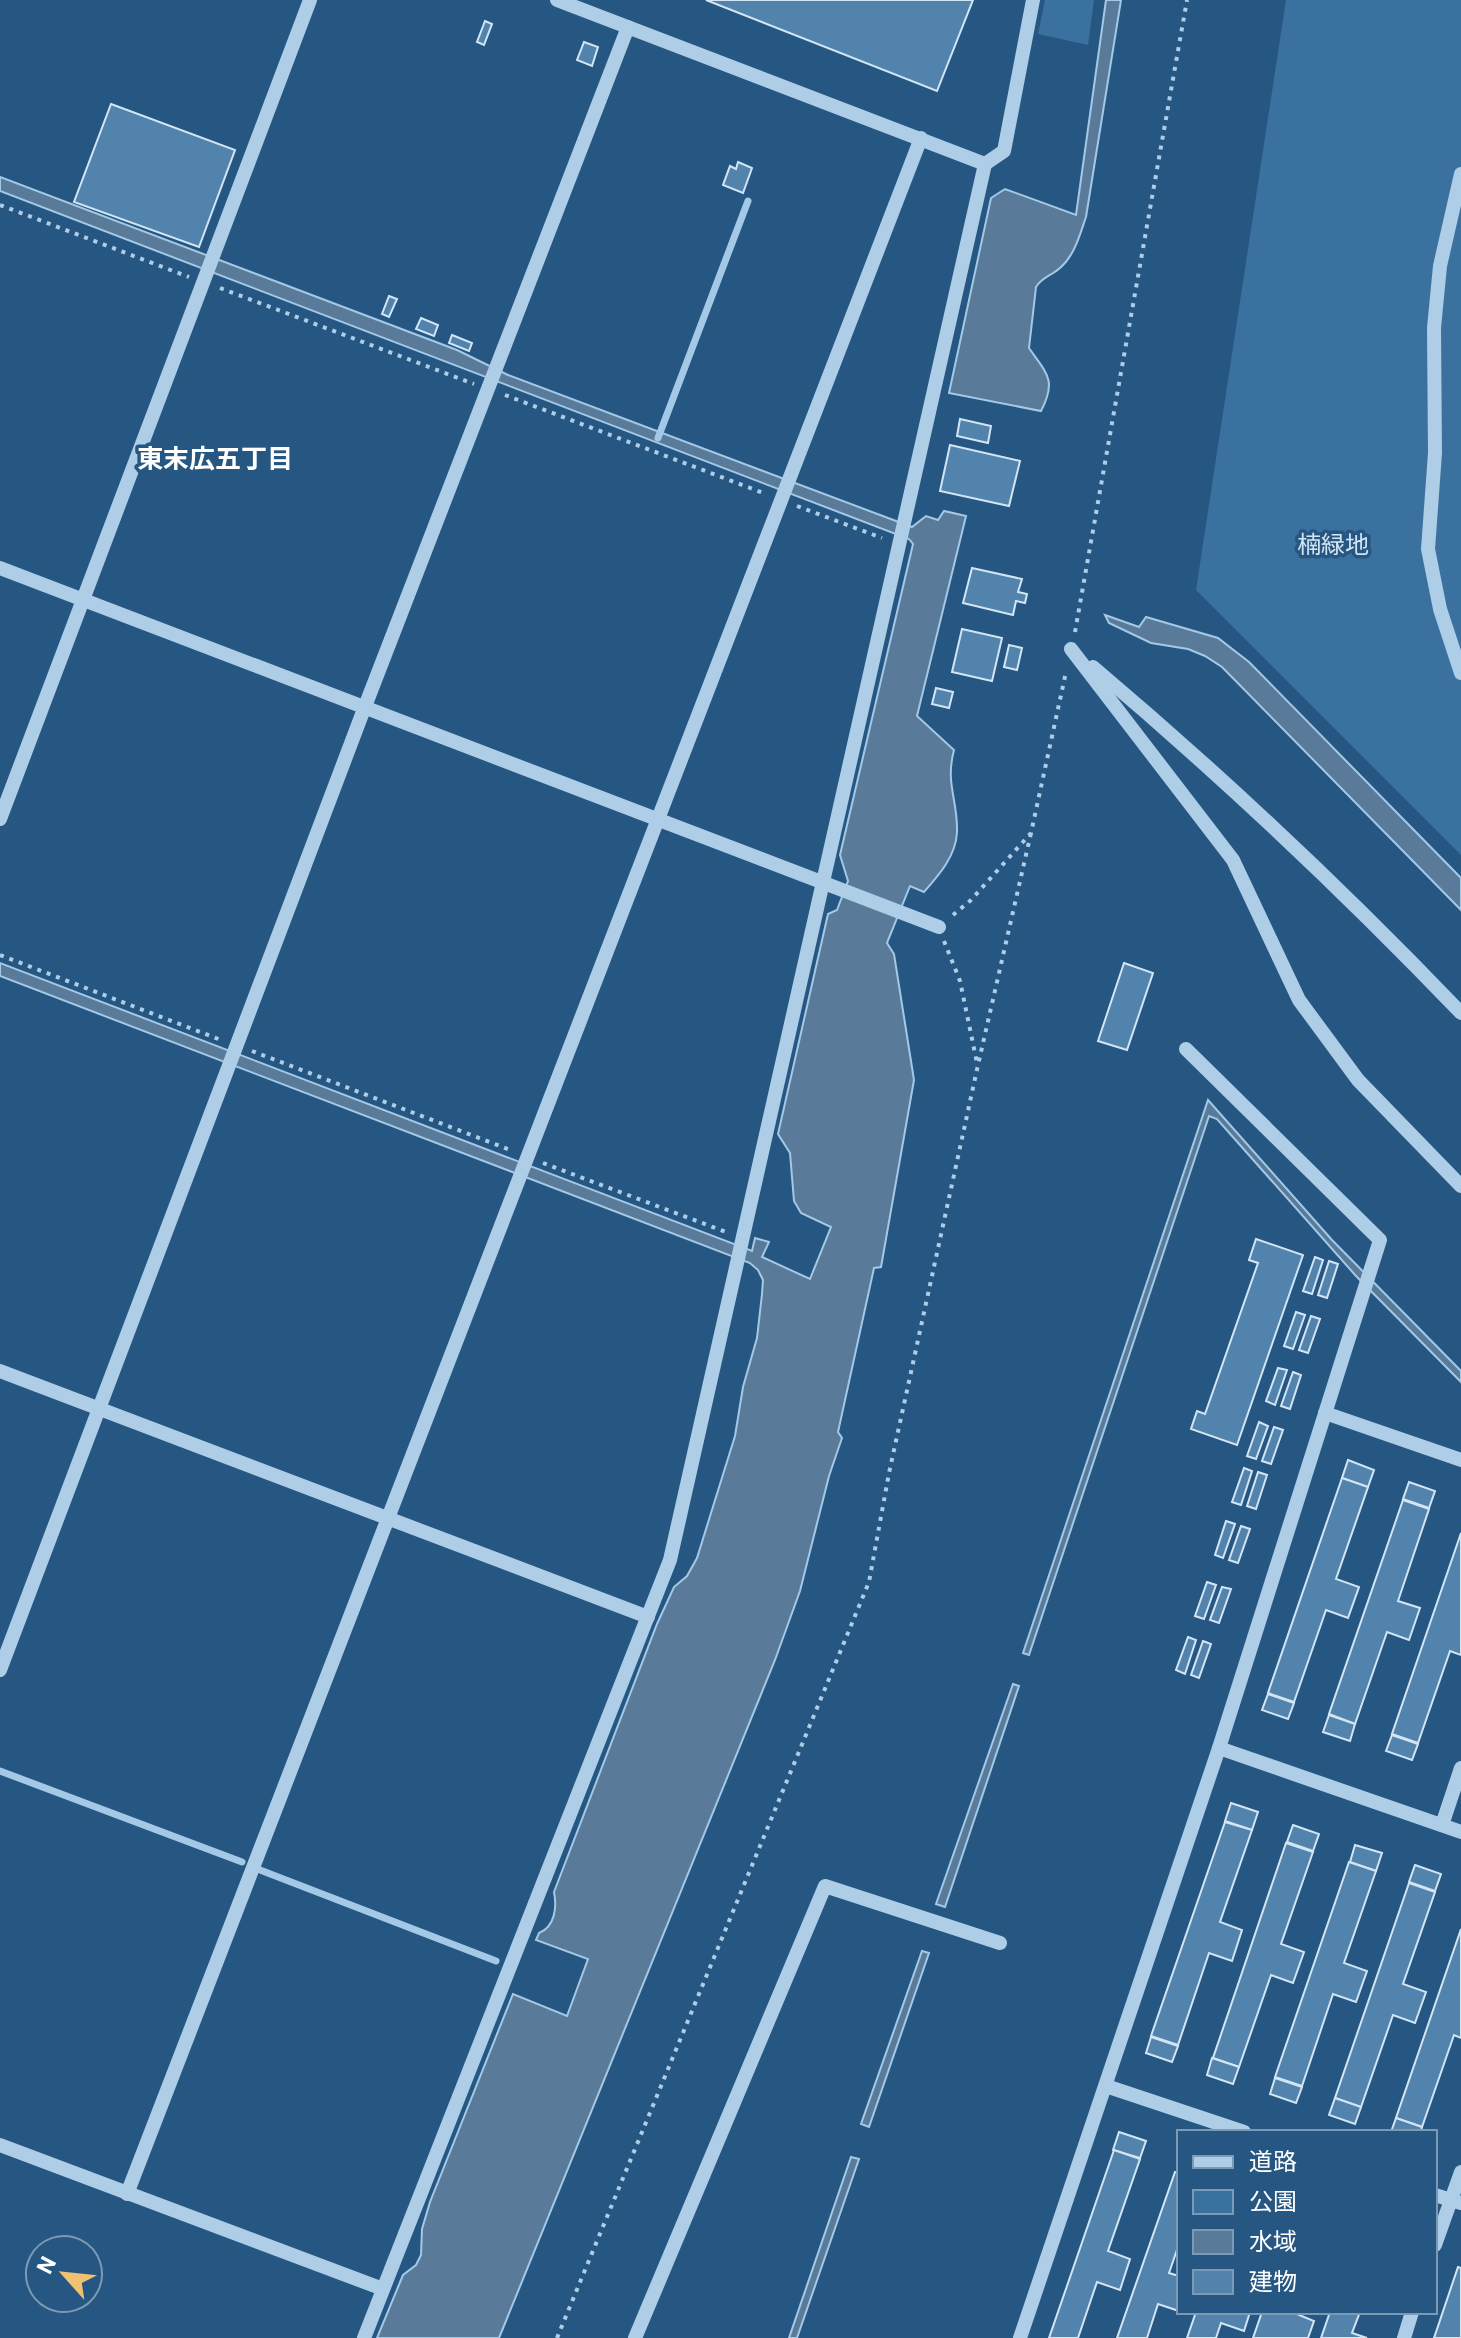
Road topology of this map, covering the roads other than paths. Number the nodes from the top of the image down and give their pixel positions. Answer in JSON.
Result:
{"nodes":[{"id":1,"x":310,"y":0,"type":"edge"},
{"id":2,"x":557,"y":0,"type":"edge"},
{"id":3,"x":1033,"y":0,"type":"edge"},
{"id":4,"x":628,"y":27,"type":"junction"},
{"id":5,"x":921,"y":138,"type":"junction"},
{"id":6,"x":985,"y":164,"type":"junction"},
{"id":7,"x":1461,"y":174,"type":"edge"},
{"id":8,"x":0,"y":568,"type":"edge"},
{"id":9,"x":83,"y":600,"type":"junction"},
{"id":10,"x":1461,"y":673,"type":"edge"},
{"id":11,"x":364,"y":709,"type":"junction"},
{"id":12,"x":0,"y":819,"type":"edge"},
{"id":13,"x":656,"y":820,"type":"junction"},
{"id":14,"x":829,"y":886,"type":"junction"},
{"id":15,"x":939,"y":927,"type":"road end"},
{"id":16,"x":1461,"y":1013,"type":"edge"},
{"id":17,"x":1186,"y":1049,"type":"dead end"},
{"id":18,"x":1461,"y":1186,"type":"edge"},
{"id":19,"x":0,"y":1371,"type":"edge"},
{"id":20,"x":101,"y":1409,"type":"junction"},
{"id":21,"x":1325,"y":1413,"type":"junction"},
{"id":22,"x":1461,"y":1460,"type":"edge"},
{"id":23,"x":388,"y":1518,"type":"junction"},
{"id":24,"x":648,"y":1617,"type":"junction"},
{"id":25,"x":0,"y":1670,"type":"edge"},
{"id":26,"x":1219,"y":1748,"type":"junction"},
{"id":27,"x":1461,"y":1768,"type":"edge"},
{"id":28,"x":1442,"y":1825,"type":"junction"},
{"id":29,"x":1461,"y":1832,"type":"edge"},
{"id":30,"x":1000,"y":1943,"type":"dead end"},
{"id":31,"x":1106,"y":2086,"type":"junction"},
{"id":32,"x":1238,"y":2130,"type":"edge"},
{"id":33,"x":0,"y":2145,"type":"edge"},
{"id":34,"x":1461,"y":2172,"type":"edge"},
{"id":35,"x":127,"y":2194,"type":"junction"},
{"id":36,"x":1437,"y":2196,"type":"edge"},
{"id":37,"x":1456,"y":2202,"type":"edge"},
{"id":38,"x":1437,"y":2241,"type":"edge"},
{"id":39,"x":383,"y":2289,"type":"junction"},
{"id":40,"x":1411,"y":2314,"type":"edge"},
{"id":41,"x":364,"y":2338,"type":"edge"},
{"id":42,"x":635,"y":2338,"type":"edge"},
{"id":43,"x":1020,"y":2338,"type":"edge"},
{"id":44,"x":1404,"y":2338,"type":"edge"}],
"edges":[{"from":1,"to":9,"type":"street"},
{"from":2,"to":4,"type":"street"},
{"from":3,"to":6,"type":"street"},
{"from":4,"to":5,"type":"street"},
{"from":4,"to":11,"type":"street"},
{"from":5,"to":6,"type":"street"},
{"from":5,"to":13,"type":"street"},
{"from":6,"to":14,"type":"street"},
{"from":7,"to":10,"type":"street"},
{"from":8,"to":9,"type":"street"},
{"from":9,"to":11,"type":"street"},
{"from":9,"to":12,"type":"street"},
{"from":11,"to":13,"type":"street"},
{"from":11,"to":20,"type":"street"},
{"from":13,"to":14,"type":"street"},
{"from":13,"to":23,"type":"street"},
{"from":14,"to":15,"type":"street"},
{"from":14,"to":24,"type":"street"},
{"from":16,"to":18,"type":"street"},
{"from":17,"to":21,"type":"street"},
{"from":19,"to":20,"type":"street"},
{"from":20,"to":23,"type":"street"},
{"from":20,"to":25,"type":"street"},
{"from":21,"to":22,"type":"street"},
{"from":21,"to":26,"type":"street"},
{"from":23,"to":24,"type":"street"},
{"from":23,"to":35,"type":"street"},
{"from":24,"to":39,"type":"street"},
{"from":26,"to":28,"type":"street"},
{"from":26,"to":31,"type":"street"},
{"from":27,"to":28,"type":"street"},
{"from":28,"to":29,"type":"street"},
{"from":30,"to":42,"type":"street"},
{"from":31,"to":32,"type":"street"},
{"from":31,"to":43,"type":"street"},
{"from":33,"to":35,"type":"street"},
{"from":34,"to":37,"type":"street"},
{"from":35,"to":39,"type":"street"},
{"from":36,"to":37,"type":"street"},
{"from":37,"to":38,"type":"street"},
{"from":39,"to":41,"type":"street"},
{"from":40,"to":44,"type":"street"}]}
